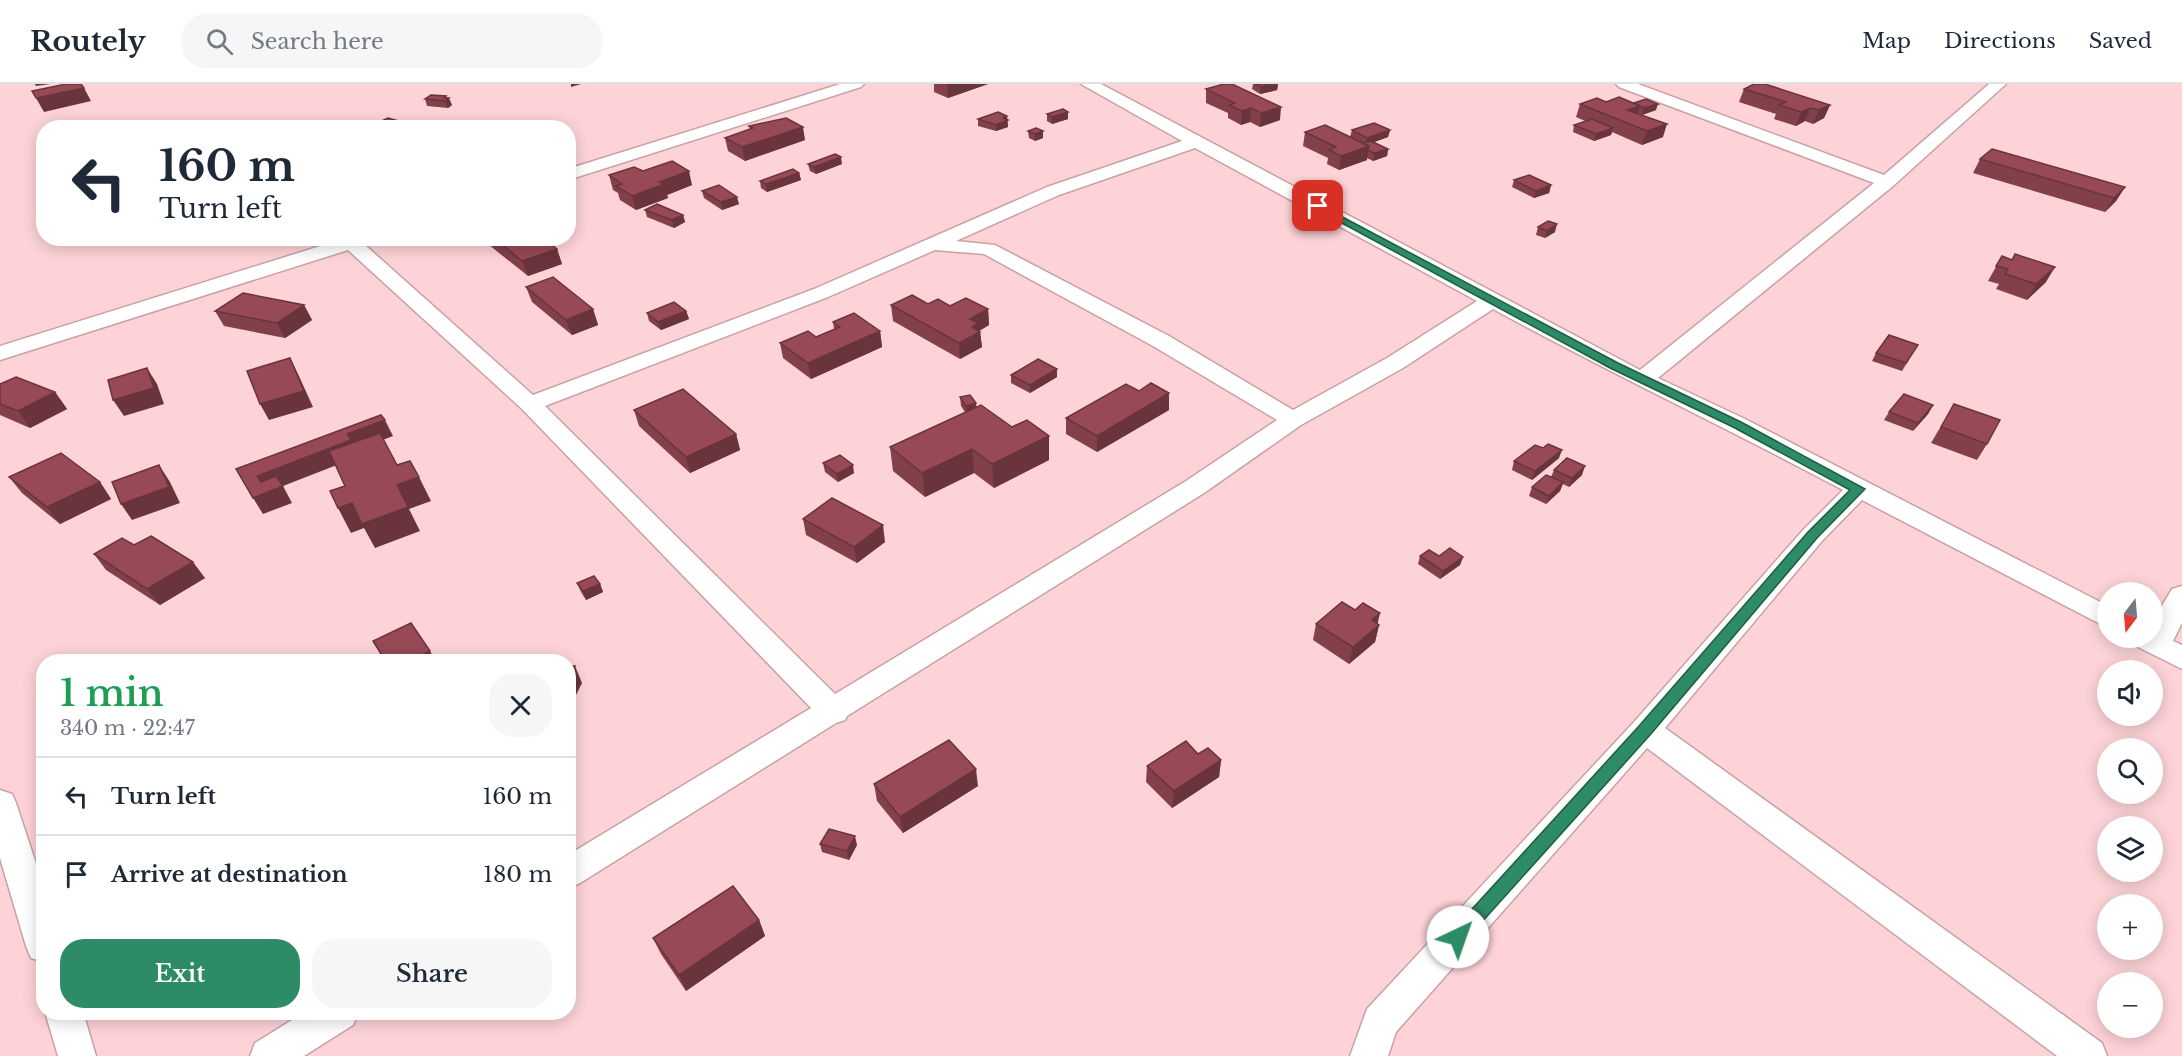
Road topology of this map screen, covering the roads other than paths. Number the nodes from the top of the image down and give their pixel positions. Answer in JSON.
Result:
{"nodes":[{"id":1,"x":856,"y":84,"type":"edge"},
{"id":2,"x":1089,"y":84,"type":"edge"},
{"id":3,"x":1624,"y":84,"type":"edge"},
{"id":4,"x":1998,"y":84,"type":"edge"},
{"id":5,"x":1198,"y":141,"type":"junction"},
{"id":6,"x":576,"y":172,"type":"edge"},
{"id":7,"x":1887,"y":182,"type":"junction"},
{"id":8,"x":986,"y":220,"type":"junction"},
{"id":9,"x":343,"y":246,"type":"edge"},
{"id":10,"x":364,"y":246,"type":"edge"},
{"id":11,"x":928,"y":246,"type":"junction"},
{"id":12,"x":988,"y":249,"type":"junction"},
{"id":13,"x":1491,"y":301,"type":"junction"},
{"id":14,"x":0,"y":353,"type":"edge"},
{"id":15,"x":1643,"y":379,"type":"junction"},
{"id":16,"x":530,"y":404,"type":"junction"},
{"id":17,"x":1293,"y":420,"type":"junction"},
{"id":18,"x":1858,"y":489,"type":"junction"},
{"id":19,"x":2182,"y":596,"type":"edge"},
{"id":20,"x":2097,"y":612,"type":"edge"},
{"id":21,"x":2163,"y":641,"type":"edge"},
{"id":22,"x":834,"y":711,"type":"junction"},
{"id":23,"x":1645,"y":730,"type":"junction"},
{"id":24,"x":0,"y":803,"type":"edge"},
{"id":25,"x":576,"y":868,"type":"edge"},
{"id":26,"x":36,"y":920,"type":"edge"},
{"id":27,"x":66,"y":1020,"type":"edge"},
{"id":28,"x":327,"y":1020,"type":"edge"},
{"id":29,"x":77,"y":1056,"type":"edge"},
{"id":30,"x":269,"y":1056,"type":"edge"},
{"id":31,"x":1369,"y":1056,"type":"edge"},
{"id":32,"x":2088,"y":1056,"type":"edge"}],
"edges":[{"from":1,"to":6,"type":"street"},
{"from":2,"to":5,"type":"street"},
{"from":3,"to":7,"type":"street"},
{"from":4,"to":7,"type":"street"},
{"from":5,"to":8,"type":"street"},
{"from":5,"to":13,"type":"street"},
{"from":7,"to":15,"type":"street"},
{"from":8,"to":11,"type":"street"},
{"from":8,"to":12,"type":"street"},
{"from":9,"to":14,"type":"street"},
{"from":10,"to":16,"type":"street"},
{"from":11,"to":12,"type":"street"},
{"from":11,"to":16,"type":"street"},
{"from":12,"to":17,"type":"street"},
{"from":13,"to":15,"type":"street"},
{"from":13,"to":17,"type":"street"},
{"from":15,"to":18,"type":"street"},
{"from":16,"to":22,"type":"street"},
{"from":17,"to":22,"type":"street"},
{"from":18,"to":20,"type":"street"},
{"from":18,"to":23,"type":"street"},
{"from":19,"to":21,"type":"street"},
{"from":22,"to":25,"type":"street"},
{"from":23,"to":31,"type":"street"},
{"from":23,"to":32,"type":"street"},
{"from":24,"to":26,"type":"street"},
{"from":27,"to":29,"type":"street"},
{"from":28,"to":30,"type":"street"}]}
